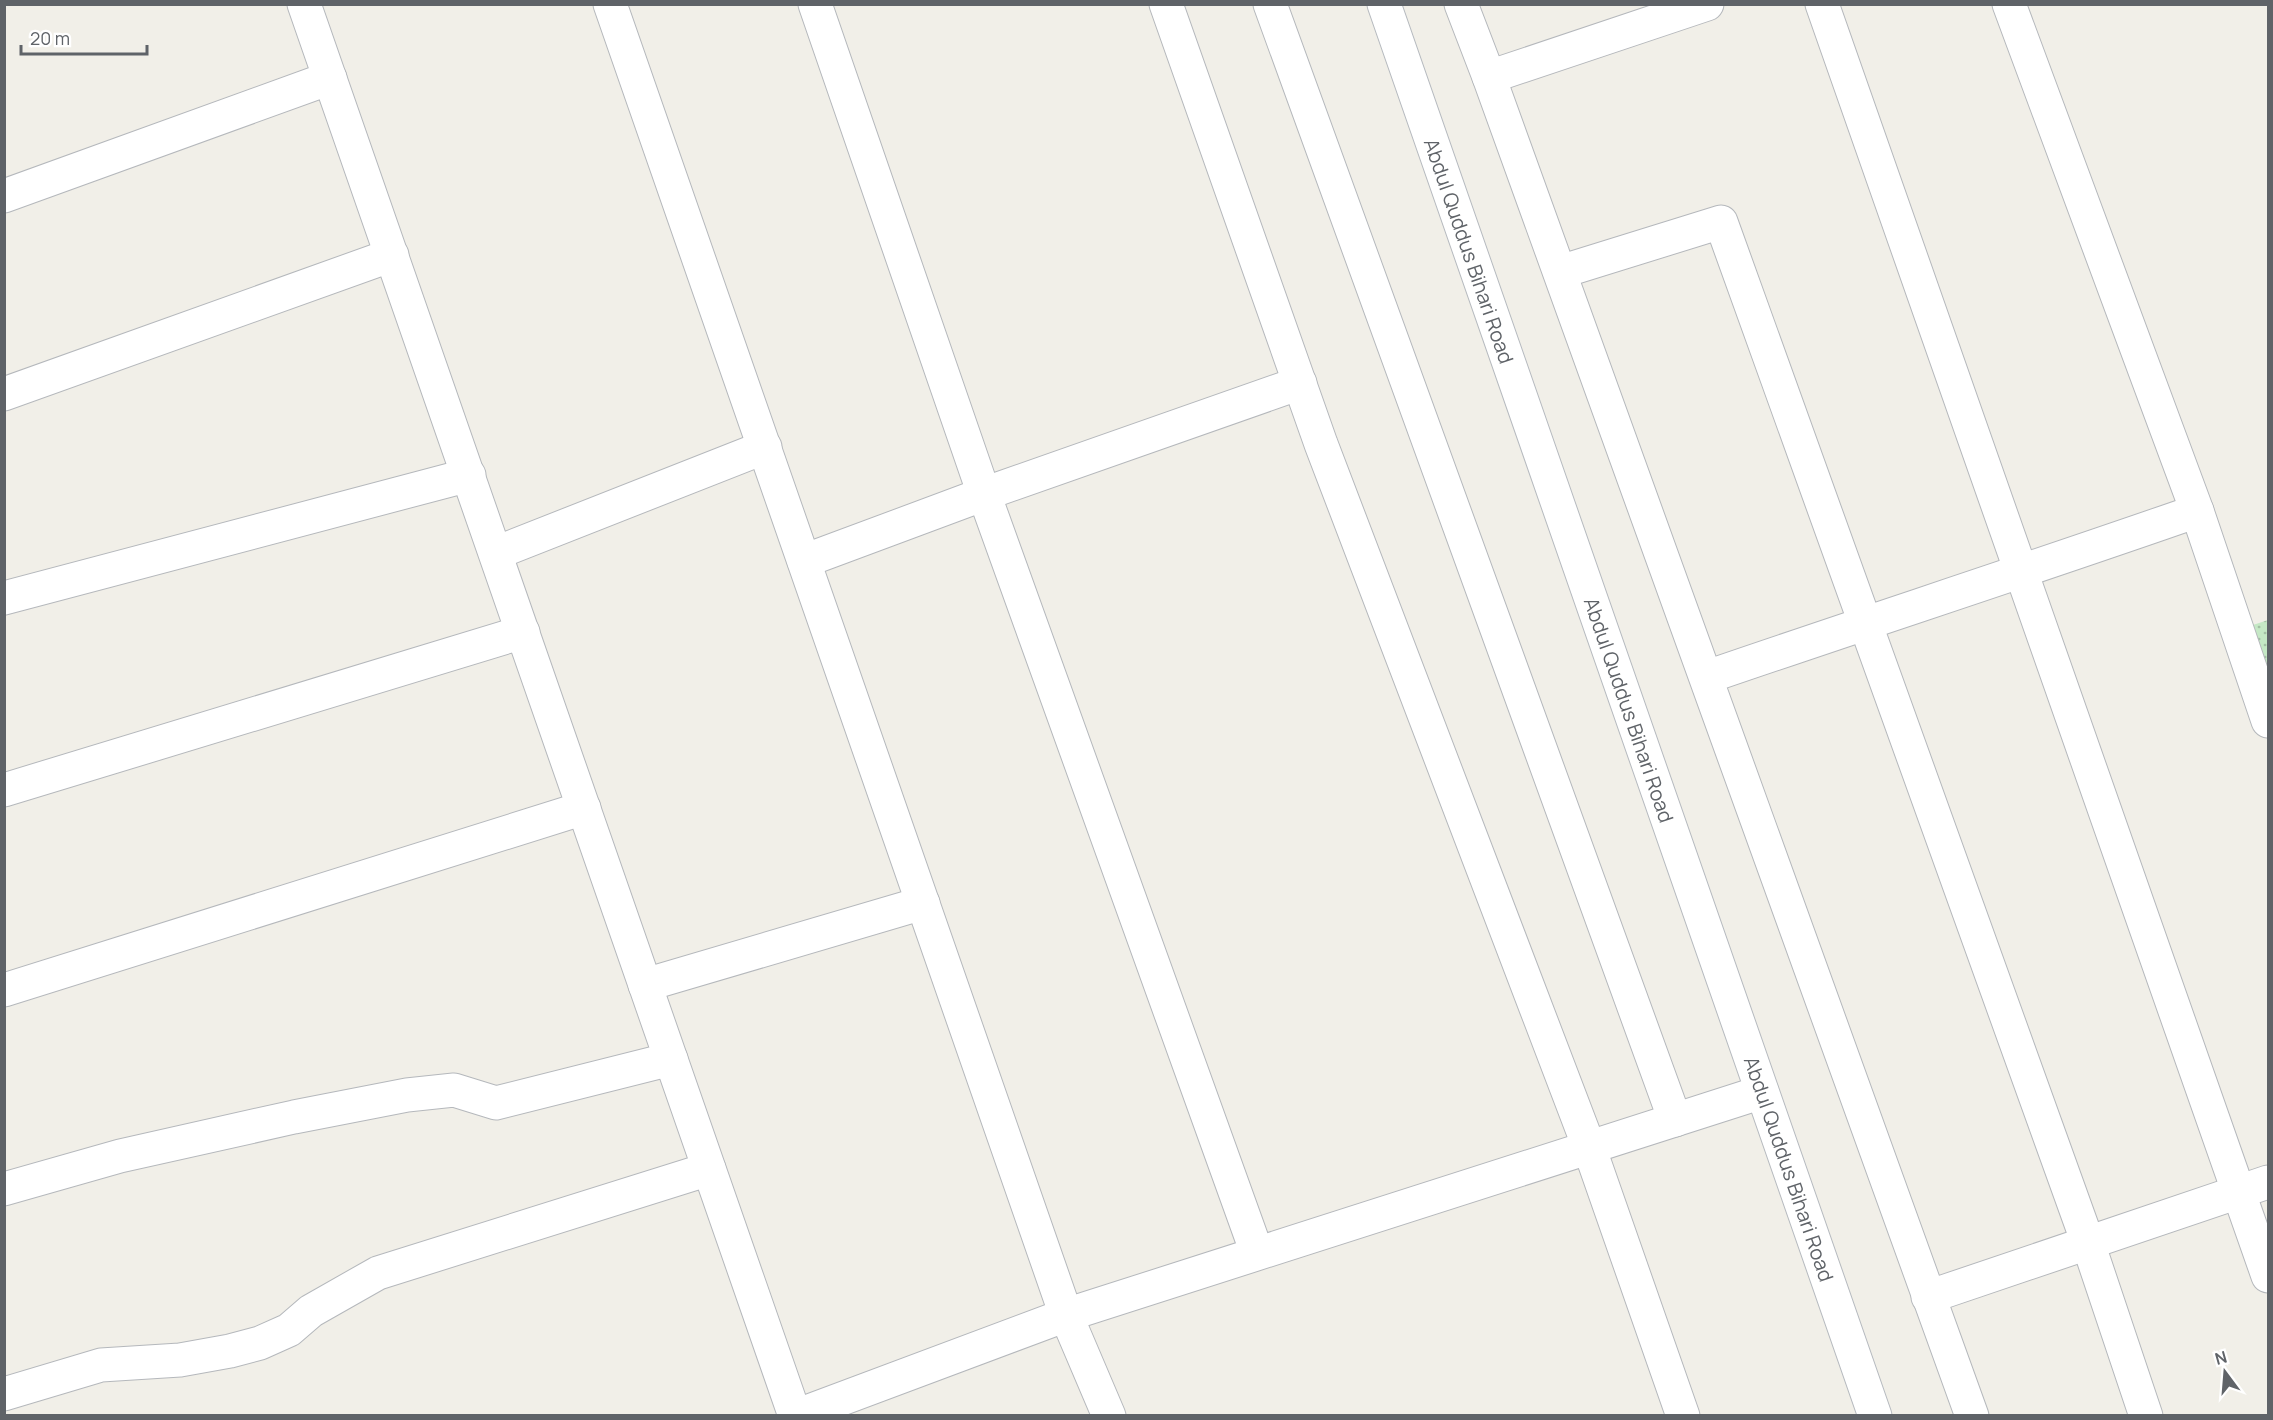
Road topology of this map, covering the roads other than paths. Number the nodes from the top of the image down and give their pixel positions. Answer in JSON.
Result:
{"nodes":[{"id":1,"x":304,"y":4,"type":"edge"},
{"id":2,"x":610,"y":4,"type":"edge"},
{"id":3,"x":815,"y":4,"type":"edge"},
{"id":4,"x":1166,"y":4,"type":"edge"},
{"id":5,"x":1270,"y":4,"type":"edge"},
{"id":6,"x":1384,"y":4,"type":"edge"},
{"id":7,"x":1461,"y":4,"type":"edge"},
{"id":8,"x":1707,"y":4,"type":"edge"},
{"id":9,"x":1822,"y":4,"type":"edge"},
{"id":10,"x":2009,"y":4,"type":"edge"},
{"id":11,"x":1489,"y":77,"type":"junction"},
{"id":12,"x":330,"y":78,"type":"junction"},
{"id":13,"x":4,"y":196,"type":"edge"},
{"id":14,"x":392,"y":255,"type":"junction"},
{"id":15,"x":1560,"y":272,"type":"junction"},
{"id":16,"x":1300,"y":383,"type":"junction"},
{"id":17,"x":4,"y":394,"type":"edge"},
{"id":18,"x":765,"y":447,"type":"junction"},
{"id":19,"x":469,"y":475,"type":"junction"},
{"id":20,"x":984,"y":494,"type":"junction"},
{"id":21,"x":2197,"y":511,"type":"junction"},
{"id":22,"x":496,"y":554,"type":"junction"},
{"id":23,"x":804,"y":561,"type":"junction"},
{"id":24,"x":2023,"y":572,"type":"junction"},
{"id":25,"x":4,"y":598,"type":"edge"},
{"id":26,"x":1866,"y":622,"type":"junction"},
{"id":27,"x":523,"y":632,"type":"junction"},
{"id":28,"x":1707,"y":676,"type":"junction"},
{"id":29,"x":2268,"y":722,"type":"edge"},
{"id":30,"x":4,"y":790,"type":"edge"},
{"id":31,"x":584,"y":808,"type":"junction"},
{"id":32,"x":922,"y":903,"type":"junction"},
{"id":33,"x":645,"y":985,"type":"junction"},
{"id":34,"x":4,"y":990,"type":"edge"},
{"id":35,"x":671,"y":1059,"type":"junction"},
{"id":36,"x":1762,"y":1092,"type":"junction"},
{"id":37,"x":1675,"y":1120,"type":"junction"},
{"id":38,"x":1589,"y":1147,"type":"junction"},
{"id":39,"x":710,"y":1169,"type":"junction"},
{"id":40,"x":2253,"y":1187,"type":"edge"},
{"id":41,"x":4,"y":1189,"type":"edge"},
{"id":42,"x":2088,"y":1243,"type":"junction"},
{"id":43,"x":1257,"y":1253,"type":"junction"},
{"id":44,"x":2268,"y":1276,"type":"edge"},
{"id":45,"x":1928,"y":1297,"type":"junction"},
{"id":46,"x":1066,"y":1315,"type":"junction"},
{"id":47,"x":4,"y":1394,"type":"edge"},
{"id":48,"x":796,"y":1416,"type":"edge"},
{"id":49,"x":1109,"y":1416,"type":"edge"},
{"id":50,"x":1683,"y":1416,"type":"edge"},
{"id":51,"x":1875,"y":1416,"type":"edge"},
{"id":52,"x":1972,"y":1416,"type":"edge"},
{"id":53,"x":2146,"y":1416,"type":"edge"}],
"edges":[{"from":1,"to":12,"type":"street"},
{"from":2,"to":18,"type":"street"},
{"from":3,"to":20,"type":"street"},
{"from":4,"to":16,"type":"street"},
{"from":5,"to":37,"type":"street"},
{"from":6,"to":36,"type":"street","name":"Abdul Quddus Bihari Road"},
{"from":7,"to":11,"type":"street"},
{"from":8,"to":11,"type":"street"},
{"from":9,"to":24,"type":"street"},
{"from":10,"to":21,"type":"street"},
{"from":11,"to":15,"type":"street"},
{"from":12,"to":13,"type":"street"},
{"from":12,"to":14,"type":"street"},
{"from":14,"to":17,"type":"street"},
{"from":14,"to":19,"type":"street"},
{"from":15,"to":26,"type":"street"},
{"from":15,"to":28,"type":"street"},
{"from":16,"to":20,"type":"street"},
{"from":16,"to":38,"type":"street"},
{"from":18,"to":22,"type":"street"},
{"from":18,"to":23,"type":"street"},
{"from":19,"to":22,"type":"street"},
{"from":19,"to":25,"type":"street"},
{"from":20,"to":23,"type":"street"},
{"from":20,"to":43,"type":"street"},
{"from":21,"to":24,"type":"street"},
{"from":21,"to":29,"type":"street"},
{"from":22,"to":27,"type":"street"},
{"from":23,"to":32,"type":"street"},
{"from":24,"to":26,"type":"street"},
{"from":24,"to":40,"type":"street"},
{"from":26,"to":28,"type":"street"},
{"from":26,"to":42,"type":"street"},
{"from":27,"to":30,"type":"street"},
{"from":27,"to":31,"type":"street"},
{"from":28,"to":45,"type":"street"},
{"from":31,"to":33,"type":"street"},
{"from":31,"to":34,"type":"street"},
{"from":32,"to":33,"type":"street"},
{"from":32,"to":46,"type":"street"},
{"from":33,"to":35,"type":"street"},
{"from":35,"to":39,"type":"street"},
{"from":35,"to":41,"type":"street"},
{"from":36,"to":37,"type":"street"},
{"from":36,"to":51,"type":"street","name":"Abdul Quddus Bihari Road"},
{"from":37,"to":38,"type":"street"},
{"from":38,"to":43,"type":"street"},
{"from":38,"to":50,"type":"street"},
{"from":39,"to":47,"type":"street"},
{"from":39,"to":48,"type":"street"},
{"from":40,"to":42,"type":"street"},
{"from":40,"to":44,"type":"street"},
{"from":42,"to":45,"type":"street"},
{"from":42,"to":53,"type":"street"},
{"from":43,"to":46,"type":"street"},
{"from":45,"to":52,"type":"street"},
{"from":46,"to":48,"type":"street"},
{"from":46,"to":49,"type":"street"}]}
